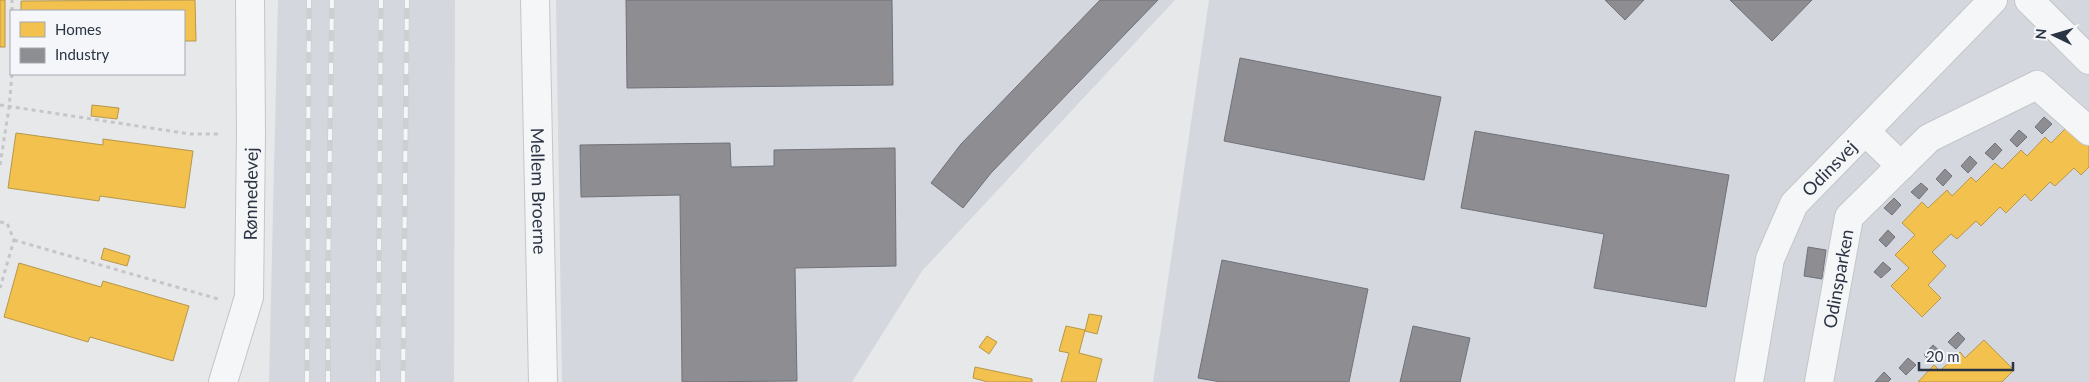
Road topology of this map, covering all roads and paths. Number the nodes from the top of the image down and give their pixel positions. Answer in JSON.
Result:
{"nodes":[{"id":1,"x":250,"y":0,"type":"edge"},
{"id":2,"x":535,"y":0,"type":"edge"},
{"id":3,"x":1993,"y":0,"type":"edge"},
{"id":4,"x":2029,"y":0,"type":"edge"},
{"id":5,"x":2089,"y":60,"type":"edge"},
{"id":6,"x":12,"y":75,"type":"edge"},
{"id":7,"x":0,"y":105,"type":"edge"},
{"id":8,"x":9,"y":108,"type":"junction"},
{"id":9,"x":1865,"y":131,"type":"junction"},
{"id":10,"x":2089,"y":131,"type":"edge"},
{"id":11,"x":251,"y":134,"type":"junction"},
{"id":12,"x":0,"y":165,"type":"edge"},
{"id":13,"x":1901,"y":166,"type":"junction"},
{"id":14,"x":0,"y":222,"type":"edge"},
{"id":15,"x":14,"y":240,"type":"junction"},
{"id":16,"x":0,"y":288,"type":"edge"},
{"id":17,"x":245,"y":308,"type":"junction"},
{"id":18,"x":223,"y":382,"type":"edge"},
{"id":19,"x":543,"y":382,"type":"edge"},
{"id":20,"x":1749,"y":382,"type":"edge"},
{"id":21,"x":1819,"y":382,"type":"edge"}],
"edges":[{"from":1,"to":11,"type":"street","name":"Rønnedevej"},
{"from":2,"to":19,"type":"street","name":"Mellem Broerne"},
{"from":3,"to":9,"type":"street","name":"Odinsvej"},
{"from":4,"to":5,"type":"street"},
{"from":6,"to":8,"type":"path"},
{"from":7,"to":8,"type":"path"},
{"from":8,"to":11,"type":"path"},
{"from":8,"to":12,"type":"path"},
{"from":9,"to":13,"type":"street"},
{"from":9,"to":20,"type":"street","name":"Odinsvej"},
{"from":10,"to":13,"type":"street","name":"Odinsparken"},
{"from":11,"to":17,"type":"street","name":"Rønnedevej"},
{"from":13,"to":21,"type":"street","name":"Odinsparken"},
{"from":14,"to":15,"type":"path"},
{"from":15,"to":16,"type":"path"},
{"from":15,"to":17,"type":"path"},
{"from":17,"to":18,"type":"street","name":"Rønnedevej"}]}
